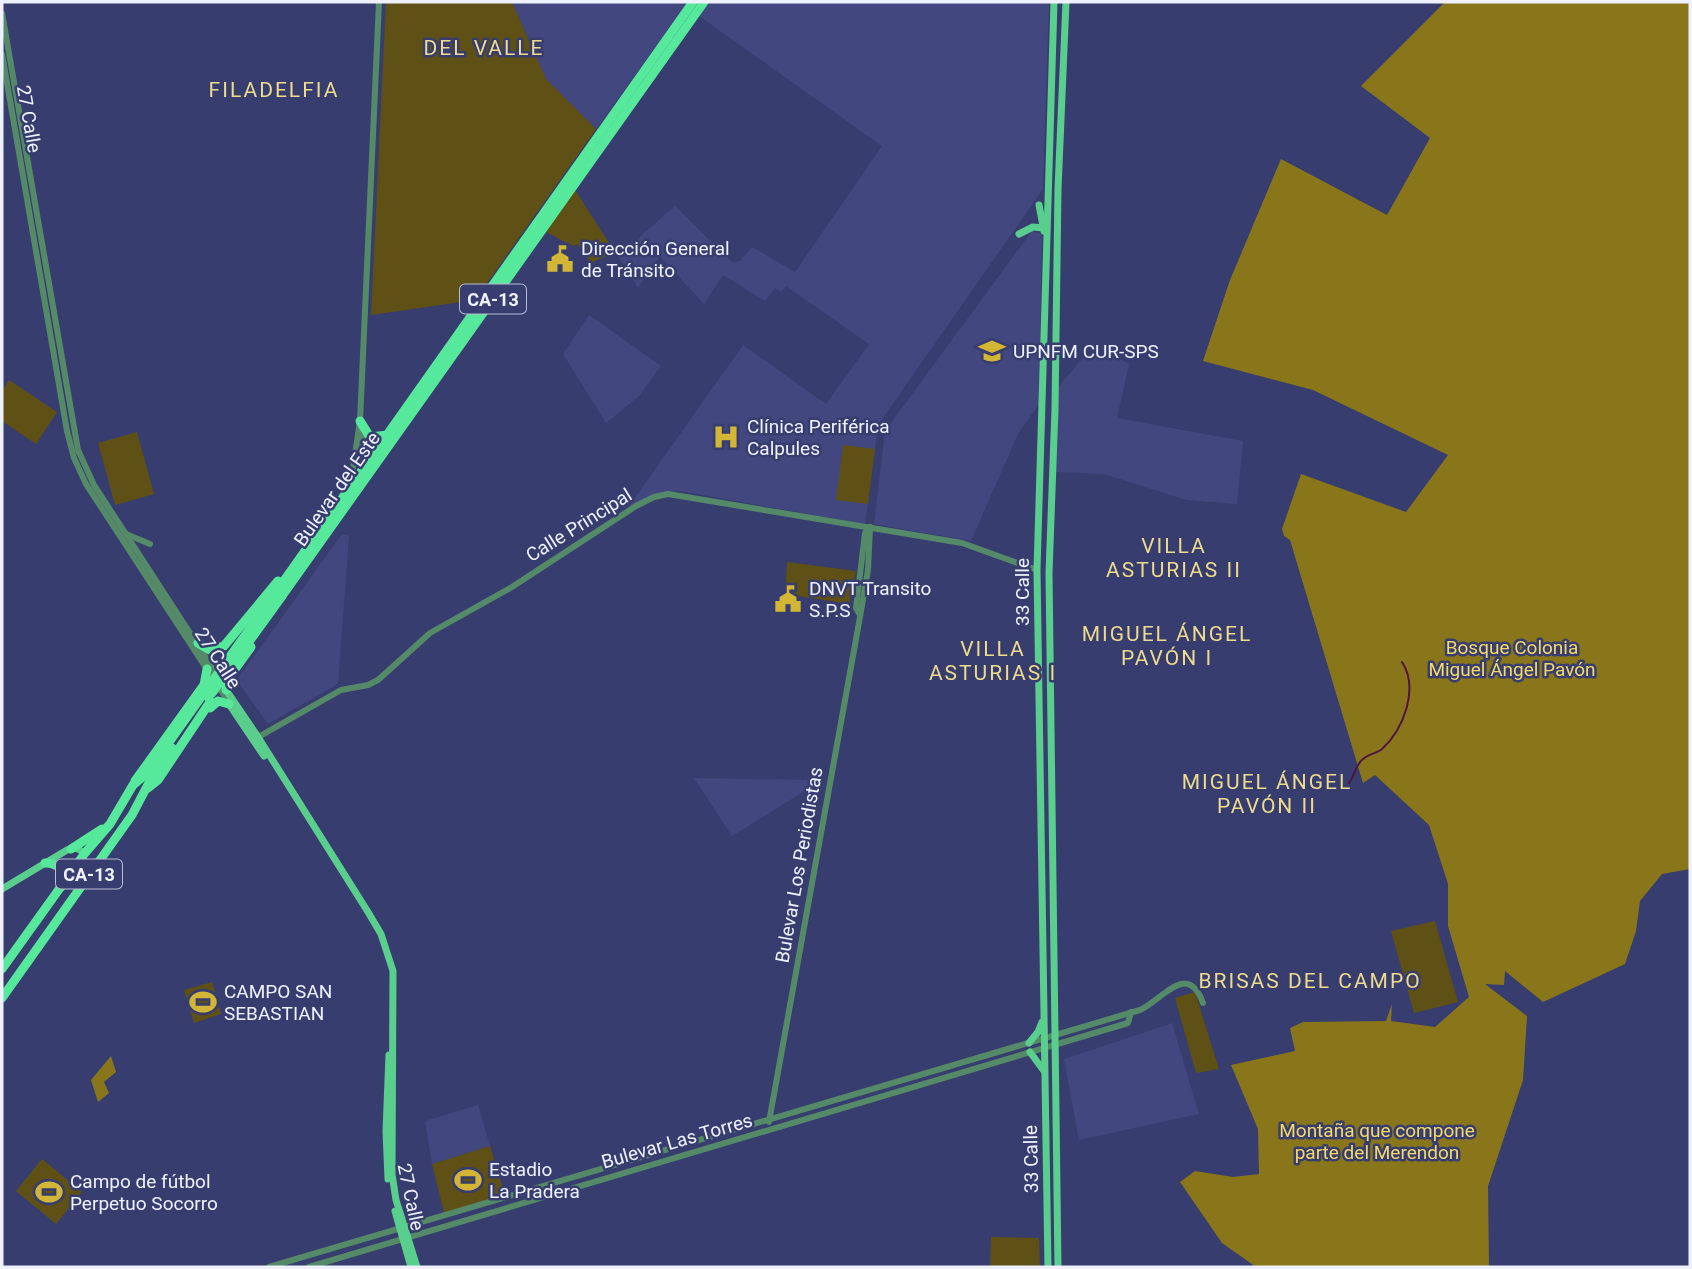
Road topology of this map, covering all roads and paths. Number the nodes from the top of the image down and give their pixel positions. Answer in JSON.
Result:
{"nodes":[{"id":1,"x":379,"y":2,"type":"edge"},
{"id":2,"x":693,"y":2,"type":"edge"},
{"id":3,"x":704,"y":2,"type":"edge"},
{"id":4,"x":1054,"y":2,"type":"edge"},
{"id":5,"x":1064,"y":2,"type":"edge"},
{"id":6,"x":2,"y":13,"type":"edge"},
{"id":7,"x":3,"y":25,"type":"edge"},
{"id":8,"x":2,"y":54,"type":"edge"},
{"id":9,"x":611,"y":126,"type":"junction"},
{"id":10,"x":1059,"y":155,"type":"junction"},
{"id":11,"x":1047,"y":197,"type":"junction"},
{"id":12,"x":1039,"y":205,"type":"dead end"},
{"id":13,"x":1043,"y":229,"type":"junction"},
{"id":14,"x":1019,"y":234,"type":"dead end"},
{"id":15,"x":1047,"y":237,"type":"junction"},
{"id":16,"x":1057,"y":245,"type":"junction"},
{"id":17,"x":360,"y":424,"type":"junction"},
{"id":18,"x":391,"y":437,"type":"junction"},
{"id":19,"x":75,"y":448,"type":"junction"},
{"id":20,"x":80,"y":464,"type":"junction"},
{"id":21,"x":367,"y":464,"type":"junction"},
{"id":22,"x":369,"y":475,"type":"junction"},
{"id":23,"x":348,"y":490,"type":"junction"},
{"id":24,"x":870,"y":527,"type":"junction"},
{"id":25,"x":125,"y":534,"type":"junction"},
{"id":26,"x":317,"y":536,"type":"junction"},
{"id":27,"x":150,"y":544,"type":"dead end"},
{"id":28,"x":318,"y":547,"type":"junction"},
{"id":29,"x":1037,"y":570,"type":"junction"},
{"id":30,"x":279,"y":594,"type":"junction"},
{"id":31,"x":250,"y":615,"type":"junction"},
{"id":32,"x":198,"y":643,"type":"junction"},
{"id":33,"x":240,"y":662,"type":"junction"},
{"id":34,"x":207,"y":669,"type":"junction"},
{"id":35,"x":226,"y":690,"type":"junction"},
{"id":36,"x":198,"y":694,"type":"junction"},
{"id":37,"x":229,"y":704,"type":"junction"},
{"id":38,"x":197,"y":723,"type":"junction"},
{"id":39,"x":256,"y":738,"type":"junction"},
{"id":40,"x":169,"y":746,"type":"junction"},
{"id":41,"x":133,"y":785,"type":"junction"},
{"id":42,"x":147,"y":789,"type":"junction"},
{"id":43,"x":110,"y":824,"type":"junction"},
{"id":44,"x":66,"y":851,"type":"junction"},
{"id":45,"x":83,"y":856,"type":"junction"},
{"id":46,"x":98,"y":862,"type":"junction"},
{"id":47,"x":45,"y":863,"type":"junction"},
{"id":48,"x":61,"y":870,"type":"junction"},
{"id":49,"x":2,"y":889,"type":"edge"},
{"id":50,"x":60,"y":891,"type":"junction"},
{"id":51,"x":2,"y":969,"type":"edge"},
{"id":52,"x":3,"y":995,"type":"edge"},
{"id":53,"x":1203,"y":1003,"type":"dead end"},
{"id":54,"x":1044,"y":1012,"type":"junction"},
{"id":55,"x":1054,"y":1040,"type":"junction"},
{"id":56,"x":1045,"y":1043,"type":"junction"},
{"id":57,"x":1029,"y":1047,"type":"junction"},
{"id":58,"x":1046,"y":1076,"type":"junction"},
{"id":59,"x":769,"y":1119,"type":"junction"},
{"id":60,"x":748,"y":1136,"type":"junction"},
{"id":61,"x":702,"y":1140,"type":"junction"},
{"id":62,"x":704,"y":1149,"type":"junction"},
{"id":63,"x":400,"y":1230,"type":"junction"},
{"id":64,"x":405,"y":1239,"type":"junction"},
{"id":65,"x":269,"y":1267,"type":"edge"},
{"id":66,"x":309,"y":1267,"type":"edge"},
{"id":67,"x":411,"y":1267,"type":"edge"},
{"id":68,"x":417,"y":1267,"type":"edge"},
{"id":69,"x":1048,"y":1267,"type":"edge"},
{"id":70,"x":1058,"y":1267,"type":"edge"}],
"edges":[{"from":1,"to":17,"type":"street"},
{"from":2,"to":9,"type":"highway","name":"Bulevar del Este","number":"CA-13"},
{"from":3,"to":9,"type":"highway","name":"Bulevar del Este","number":"CA-13"},
{"from":4,"to":11,"type":"main road","name":"33 Calle"},
{"from":5,"to":10,"type":"main road","name":"33 Calle"},
{"from":6,"to":7,"type":"street","name":"27 Calle"},
{"from":7,"to":19,"type":"street","name":"27 Calle"},
{"from":8,"to":19,"type":"street","name":"27 Calle"},
{"from":9,"to":18,"type":"highway","name":"Bulevar del Este","number":"CA-13"},
{"from":9,"to":18,"type":"highway","name":"Bulevar del Este","number":"CA-13"},
{"from":10,"to":11,"type":"main road"},
{"from":10,"to":16,"type":"main road","name":"33 Calle"},
{"from":11,"to":15,"type":"main road","name":"33 Calle"},
{"from":11,"to":16,"type":"main road"},
{"from":12,"to":13,"type":"main road"},
{"from":13,"to":14,"type":"main road"},
{"from":13,"to":15,"type":"main road"},
{"from":15,"to":29,"type":"main road","name":"33 Calle"},
{"from":16,"to":55,"type":"main road","name":"33 Calle"},
{"from":17,"to":18,"type":"highway"},
{"from":17,"to":21,"type":"street"},
{"from":17,"to":23,"type":"street"},
{"from":18,"to":21,"type":"highway","name":"Bulevar del Este","number":"CA-13"},
{"from":18,"to":22,"type":"highway","name":"Bulevar del Este","number":"CA-13"},
{"from":19,"to":20,"type":"street","name":"27 Calle"},
{"from":20,"to":25,"type":"street","name":"27 Calle"},
{"from":20,"to":34,"type":"street","name":"27 Calle"},
{"from":21,"to":22,"type":"street"},
{"from":21,"to":23,"type":"highway","name":"Bulevar del Este","number":"CA-13"},
{"from":22,"to":28,"type":"highway","name":"Bulevar del Este","number":"CA-13"},
{"from":23,"to":26,"type":"highway","name":"Bulevar del Este","number":"CA-13"},
{"from":24,"to":29,"type":"street","name":"Calle Principal"},
{"from":24,"to":39,"type":"street","name":"Calle Principal"},
{"from":24,"to":59,"type":"street","name":"Bulevar Los Periodistas"},
{"from":25,"to":27,"type":"street"},
{"from":25,"to":32,"type":"street","name":"27 Calle"},
{"from":26,"to":30,"type":"highway","name":"Bulevar del Este","number":"CA-13"},
{"from":26,"to":31,"type":"highway"},
{"from":28,"to":30,"type":"highway","name":"Bulevar del Este","number":"CA-13"},
{"from":28,"to":33,"type":"highway"},
{"from":29,"to":54,"type":"main road","name":"33 Calle"},
{"from":30,"to":40,"type":"highway","name":"Bulevar del Este","number":"CA-13","bridge":true},
{"from":31,"to":32,"type":"highway"},
{"from":31,"to":33,"type":"highway"},
{"from":32,"to":35,"type":"street","name":"27 Calle"},
{"from":33,"to":35,"type":"highway"},
{"from":34,"to":36,"type":"highway"},
{"from":34,"to":37,"type":"street","name":"27 Calle"},
{"from":35,"to":39,"type":"main road","name":"27 Calle"},
{"from":36,"to":38,"type":"highway"},
{"from":36,"to":41,"type":"highway"},
{"from":37,"to":38,"type":"highway"},
{"from":37,"to":39,"type":"main road","name":"27 Calle"},
{"from":38,"to":42,"type":"highway"},
{"from":39,"to":63,"type":"main road","name":"27 Calle"},
{"from":39,"to":63,"type":"main road","name":"27 Calle"},
{"from":40,"to":41,"type":"highway","name":"Bulevar del Este","number":"CA-13"},
{"from":40,"to":42,"type":"highway","name":"Bulevar del Este","number":"CA-13"},
{"from":41,"to":43,"type":"highway","name":"Bulevar del Este","number":"CA-13"},
{"from":42,"to":46,"type":"highway","name":"Bulevar del Este","number":"CA-13"},
{"from":43,"to":44,"type":"highway"},
{"from":43,"to":45,"type":"highway","name":"Bulevar del Este","number":"CA-13"},
{"from":44,"to":45,"type":"main road"},
{"from":44,"to":47,"type":"main road"},
{"from":44,"to":48,"type":"highway"},
{"from":45,"to":46,"type":"highway"},
{"from":45,"to":50,"type":"highway","name":"Bulevar del Este","number":"CA-13"},
{"from":46,"to":52,"type":"highway","name":"Bulevar del Este","number":"CA-13"},
{"from":47,"to":48,"type":"highway"},
{"from":47,"to":49,"type":"main road"},
{"from":48,"to":50,"type":"highway"},
{"from":50,"to":51,"type":"highway","name":"Bulevar del Este","number":"CA-13"},
{"from":53,"to":55,"type":"street","name":"Bulevar Las Torres"},
{"from":54,"to":56,"type":"main road","name":"33 Calle"},
{"from":54,"to":57,"type":"main road"},
{"from":55,"to":56,"type":"street","name":"Bulevar Las Torres"},
{"from":55,"to":70,"type":"main road","name":"33 Calle"},
{"from":56,"to":57,"type":"street","name":"Bulevar Las Torres"},
{"from":56,"to":58,"type":"main road","name":"33 Calle"},
{"from":57,"to":58,"type":"main road"},
{"from":57,"to":59,"type":"street","name":"Bulevar Las Torres"},
{"from":57,"to":60,"type":"street","name":"Bulevar Las Torres"},
{"from":58,"to":69,"type":"main road","name":"33 Calle"},
{"from":59,"to":60,"type":"street"},
{"from":59,"to":61,"type":"street","name":"Bulevar Las Torres"},
{"from":60,"to":62,"type":"street","name":"Bulevar Las Torres"},
{"from":61,"to":62,"type":"street"},
{"from":61,"to":63,"type":"street","name":"Bulevar Las Torres"},
{"from":62,"to":64,"type":"street","name":"Bulevar Las Torres"},
{"from":63,"to":64,"type":"main road","name":"27 Calle"},
{"from":63,"to":65,"type":"street","name":"Bulevar Las Torres"},
{"from":64,"to":66,"type":"street","name":"Bulevar Las Torres"},
{"from":64,"to":67,"type":"main road","name":"27 Calle"},
{"from":64,"to":68,"type":"main road","name":"27 Calle"}]}
